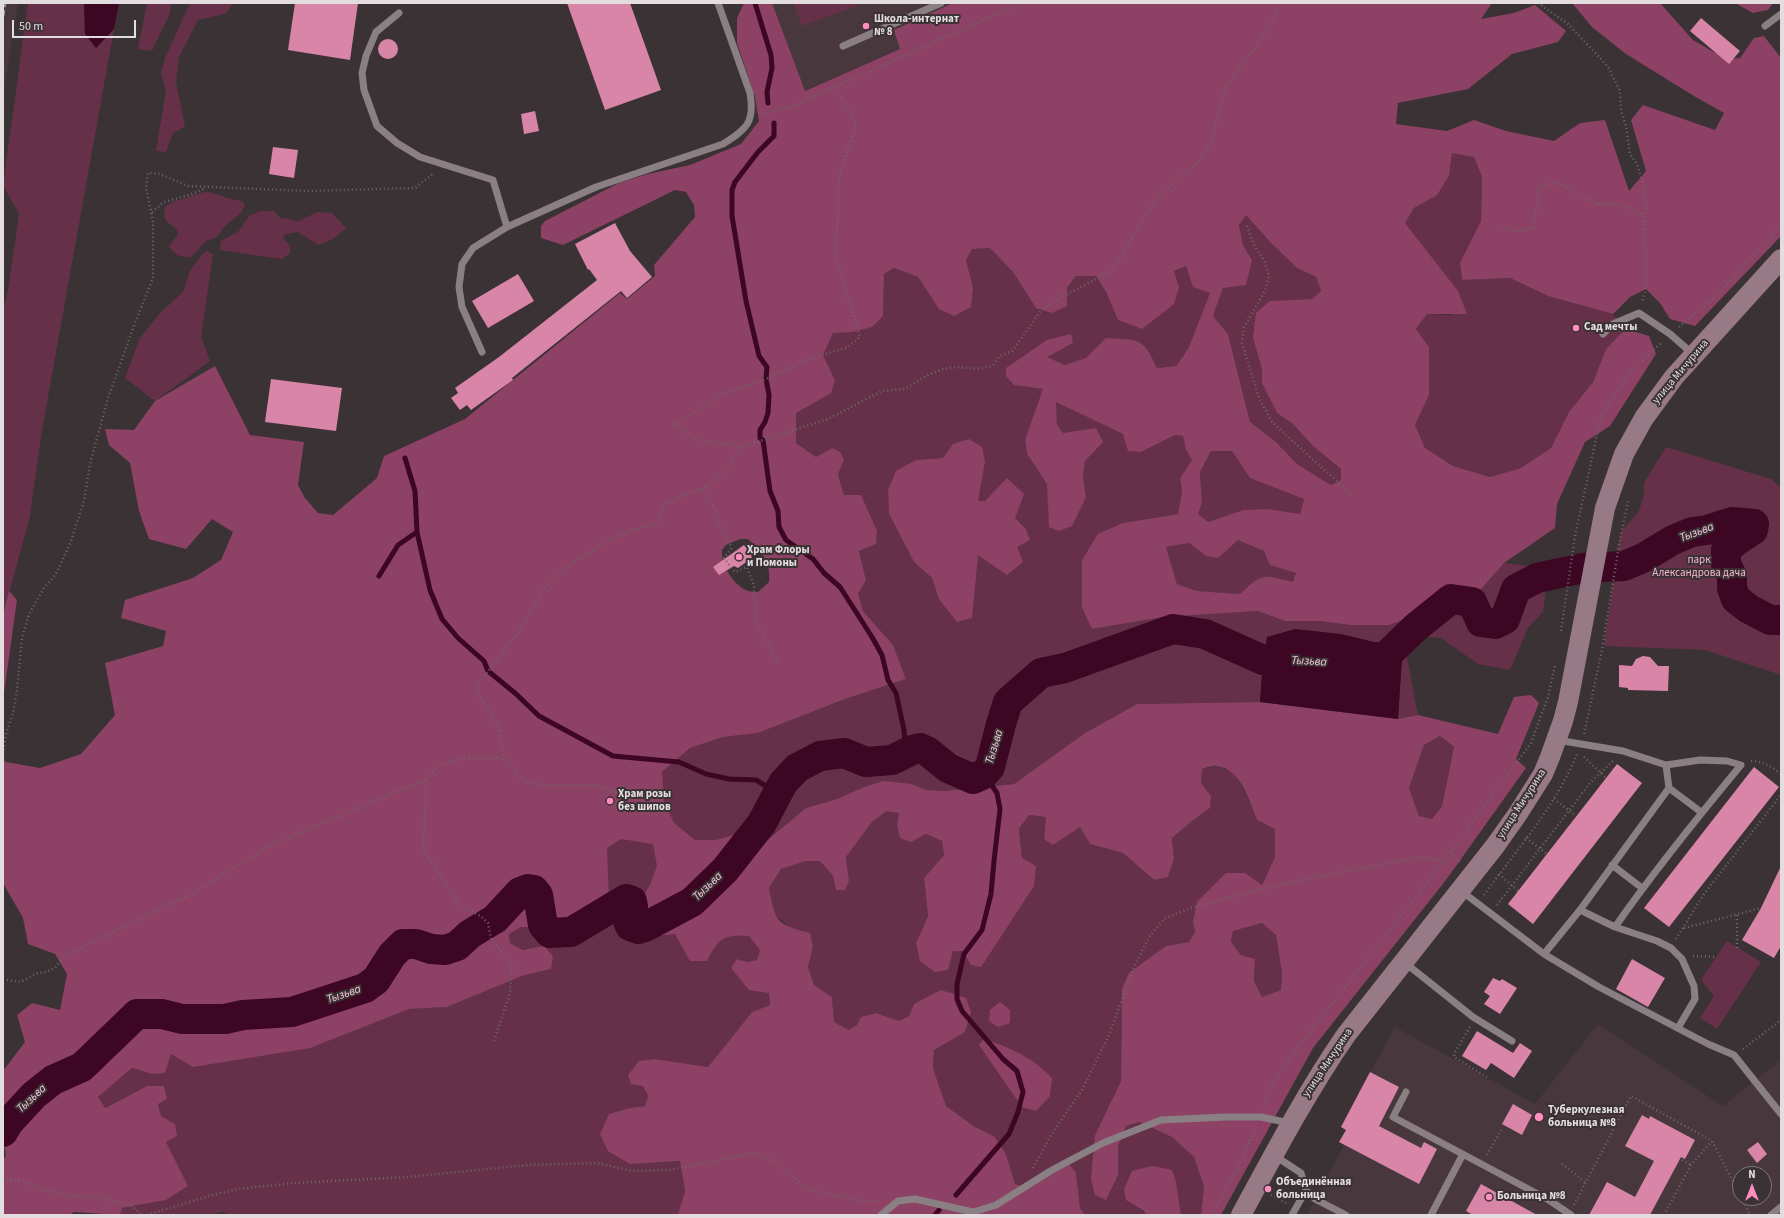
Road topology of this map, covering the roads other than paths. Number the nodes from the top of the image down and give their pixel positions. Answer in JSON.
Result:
{"nodes":[{"id":1,"x":718,"y":3,"type":"edge"},
{"id":2,"x":940,"y":3,"type":"edge"},
{"id":3,"x":399,"y":13,"type":"dead end"},
{"id":4,"x":1781,"y":14,"type":"edge"},
{"id":5,"x":1765,"y":26,"type":"dead end"},
{"id":6,"x":843,"y":46,"type":"dead end"},
{"id":7,"x":507,"y":227,"type":"junction"},
{"id":8,"x":1781,"y":259,"type":"edge"},
{"id":9,"x":1602,"y":334,"type":"dead end"},
{"id":10,"x":482,"y":352,"type":"dead end"},
{"id":11,"x":1694,"y":355,"type":"junction"},
{"id":12,"x":1557,"y":740,"type":"junction"},
{"id":13,"x":1666,"y":765,"type":"junction"},
{"id":14,"x":1670,"y":788,"type":"junction"},
{"id":15,"x":1701,"y":812,"type":"junction"},
{"id":16,"x":1612,"y":865,"type":"junction"},
{"id":17,"x":1642,"y":888,"type":"junction"},
{"id":18,"x":1460,"y":890,"type":"junction"},
{"id":19,"x":1580,"y":910,"type":"junction"},
{"id":20,"x":1615,"y":927,"type":"junction"},
{"id":21,"x":1544,"y":954,"type":"junction"},
{"id":22,"x":1403,"y":962,"type":"junction"},
{"id":23,"x":1678,"y":1028,"type":"junction"},
{"id":24,"x":1512,"y":1042,"type":"dead end"},
{"id":25,"x":1406,"y":1092,"type":"dead end"},
{"id":26,"x":1781,"y":1114,"type":"edge"},
{"id":27,"x":1290,"y":1124,"type":"junction"},
{"id":28,"x":1274,"y":1154,"type":"junction"},
{"id":29,"x":1463,"y":1154,"type":"junction"},
{"id":30,"x":1306,"y":1190,"type":"junction"},
{"id":31,"x":1781,"y":1207,"type":"edge"},
{"id":32,"x":880,"y":1215,"type":"edge"},
{"id":33,"x":1241,"y":1215,"type":"edge"},
{"id":34,"x":1292,"y":1215,"type":"edge"},
{"id":35,"x":1346,"y":1215,"type":"edge"},
{"id":36,"x":1431,"y":1215,"type":"edge"},
{"id":37,"x":1570,"y":1215,"type":"edge"},
{"id":38,"x":1771,"y":1215,"type":"edge"}],
"edges":[{"from":1,"to":7,"type":"lane"},
{"from":2,"to":6,"type":"lane"},
{"from":3,"to":7,"type":"lane"},
{"from":4,"to":5,"type":"lane"},
{"from":7,"to":10,"type":"lane"},
{"from":8,"to":11,"type":"main road","name":"улица Мичурина"},
{"from":9,"to":11,"type":"lane"},
{"from":11,"to":12,"type":"main road","name":"улица Мичурина"},
{"from":12,"to":13,"type":"lane"},
{"from":12,"to":18,"type":"main road","name":"улица Мичурина"},
{"from":13,"to":14,"type":"lane"},
{"from":13,"to":15,"type":"lane"},
{"from":14,"to":15,"type":"lane"},
{"from":14,"to":16,"type":"lane"},
{"from":15,"to":17,"type":"lane"},
{"from":16,"to":17,"type":"lane"},
{"from":16,"to":19,"type":"lane"},
{"from":17,"to":20,"type":"lane"},
{"from":18,"to":21,"type":"lane"},
{"from":18,"to":22,"type":"main road","name":"улица Мичурина"},
{"from":19,"to":20,"type":"lane"},
{"from":19,"to":21,"type":"lane"},
{"from":20,"to":23,"type":"lane"},
{"from":21,"to":23,"type":"lane"},
{"from":22,"to":24,"type":"lane"},
{"from":22,"to":27,"type":"main road","name":"улица Мичурина"},
{"from":23,"to":26,"type":"lane"},
{"from":25,"to":29,"type":"lane"},
{"from":27,"to":28,"type":"main road","name":"улица Мичурина"},
{"from":27,"to":32,"type":"lane"},
{"from":28,"to":30,"type":"lane"},
{"from":28,"to":33,"type":"main road","name":"улица Мичурина"},
{"from":29,"to":36,"type":"lane"},
{"from":29,"to":37,"type":"lane"},
{"from":30,"to":34,"type":"lane"},
{"from":30,"to":35,"type":"lane"},
{"from":31,"to":38,"type":"lane"}]}
